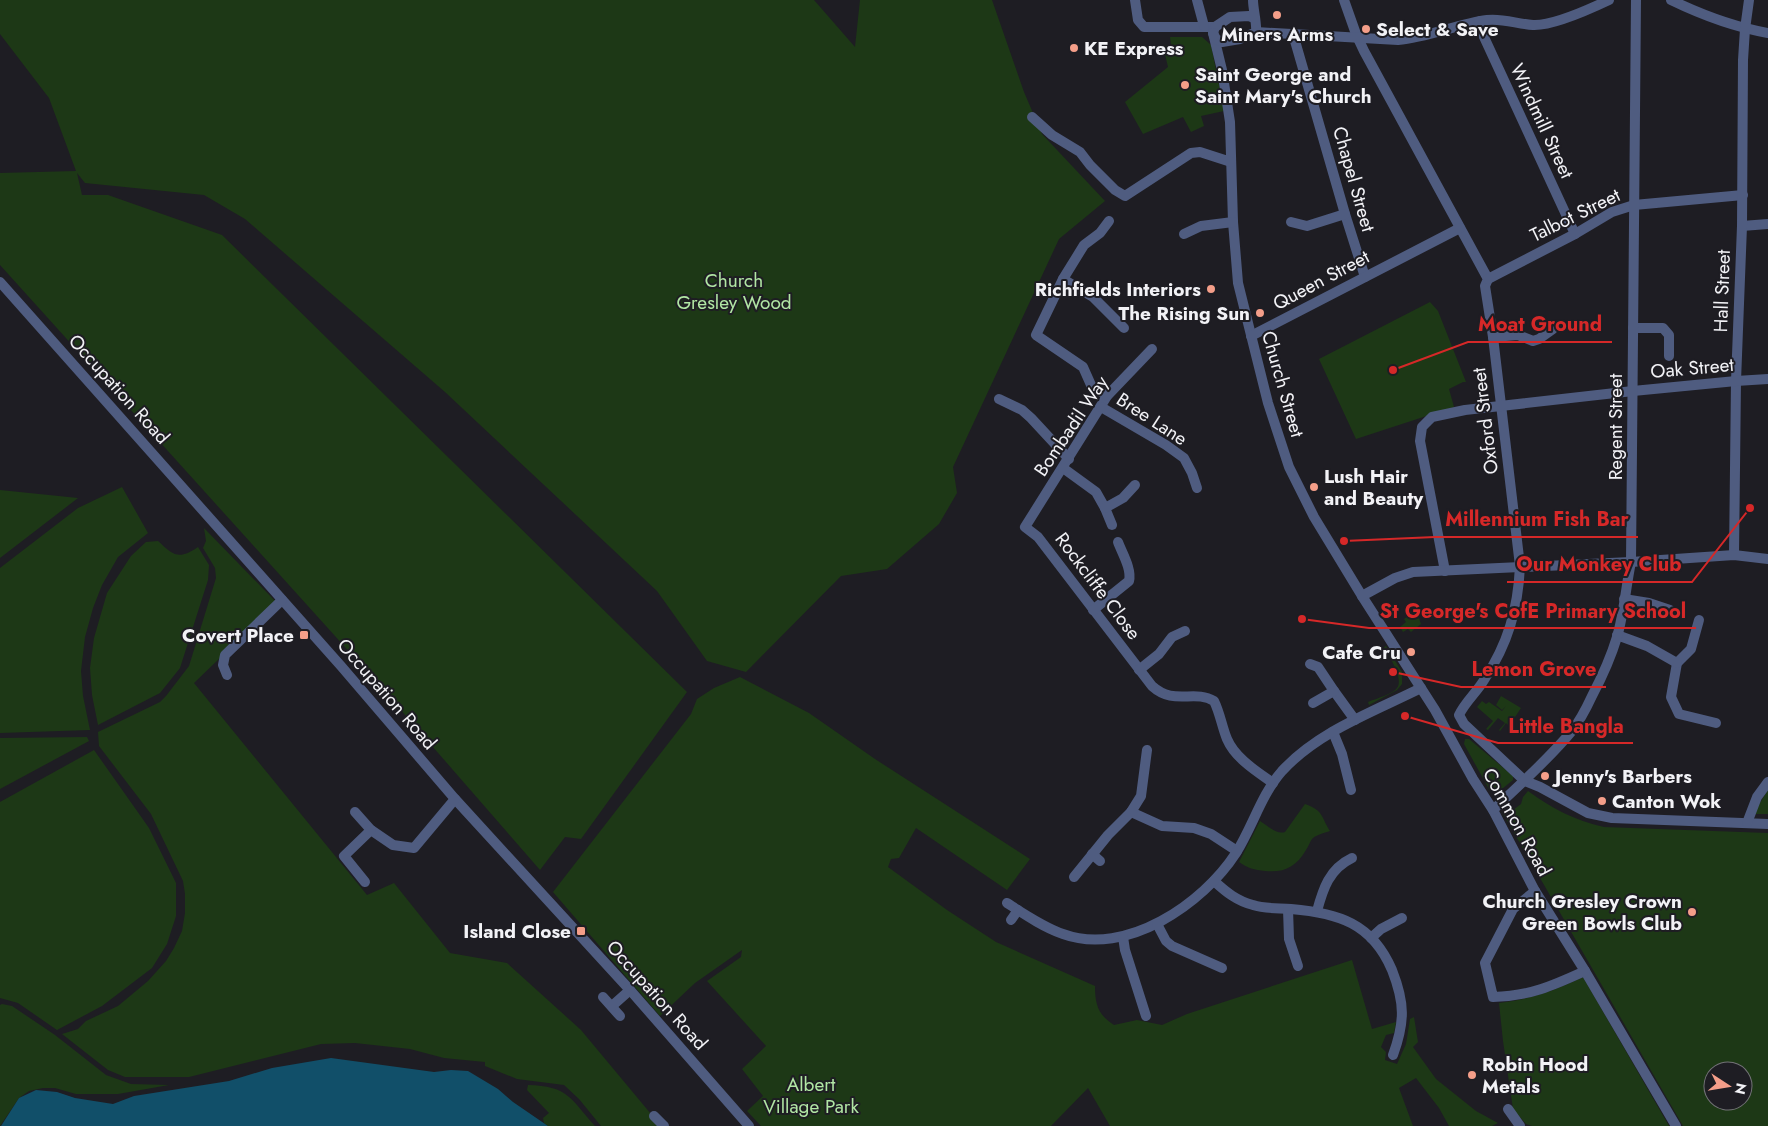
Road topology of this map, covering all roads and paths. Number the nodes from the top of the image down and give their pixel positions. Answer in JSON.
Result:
{"nodes":[{"id":1,"x":1135,"y":0,"type":"edge"},
{"id":2,"x":1197,"y":0,"type":"edge"},
{"id":3,"x":1253,"y":0,"type":"edge"},
{"id":4,"x":1344,"y":0,"type":"edge"},
{"id":5,"x":1609,"y":0,"type":"edge"},
{"id":6,"x":1636,"y":0,"type":"edge"},
{"id":7,"x":1671,"y":0,"type":"edge"},
{"id":8,"x":1749,"y":0,"type":"edge"},
{"id":9,"x":1254,"y":18,"type":"junction"},
{"id":10,"x":1480,"y":21,"type":"junction"},
{"id":11,"x":1204,"y":26,"type":"junction"},
{"id":12,"x":1745,"y":28,"type":"junction"},
{"id":13,"x":1214,"y":30,"type":"junction"},
{"id":14,"x":1256,"y":32,"type":"junction"},
{"id":15,"x":1768,"y":33,"type":"edge"},
{"id":16,"x":1293,"y":34,"type":"junction"},
{"id":17,"x":1358,"y":39,"type":"junction"},
{"id":18,"x":1229,"y":42,"type":"junction"},
{"id":19,"x":1218,"y":55,"type":"junction"},
{"id":20,"x":1032,"y":117,"type":"dead end"},
{"id":21,"x":1230,"y":162,"type":"junction"},
{"id":22,"x":1743,"y":195,"type":"junction"},
{"id":23,"x":1634,"y":205,"type":"junction"},
{"id":24,"x":1345,"y":214,"type":"junction"},
{"id":25,"x":1109,"y":221,"type":"dead end"},
{"id":26,"x":1232,"y":222,"type":"junction"},
{"id":27,"x":1291,"y":222,"type":"dead end"},
{"id":28,"x":1768,"y":224,"type":"edge"},
{"id":29,"x":1742,"y":226,"type":"junction"},
{"id":30,"x":1460,"y":228,"type":"junction"},
{"id":31,"x":1184,"y":234,"type":"dead end"},
{"id":32,"x":1575,"y":234,"type":"junction"},
{"id":33,"x":1365,"y":276,"type":"junction"},
{"id":34,"x":1063,"y":279,"type":"junction"},
{"id":35,"x":1488,"y":279,"type":"junction"},
{"id":36,"x":0,"y":282,"type":"edge"},
{"id":37,"x":1124,"y":328,"type":"dead end"},
{"id":38,"x":1633,"y":328,"type":"junction"},
{"id":39,"x":1554,"y":329,"type":"dead end"},
{"id":40,"x":1251,"y":336,"type":"junction"},
{"id":41,"x":1493,"y":337,"type":"junction"},
{"id":42,"x":1152,"y":350,"type":"dead end"},
{"id":43,"x":1669,"y":356,"type":"dead end"},
{"id":44,"x":1768,"y":379,"type":"edge"},
{"id":45,"x":1736,"y":381,"type":"junction"},
{"id":46,"x":1633,"y":391,"type":"junction"},
{"id":47,"x":1107,"y":396,"type":"junction"},
{"id":48,"x":999,"y":398,"type":"dead end"},
{"id":49,"x":1100,"y":407,"type":"junction"},
{"id":50,"x":1501,"y":407,"type":"junction"},
{"id":51,"x":1069,"y":459,"type":"junction"},
{"id":52,"x":1063,"y":468,"type":"junction"},
{"id":53,"x":1135,"y":485,"type":"dead end"},
{"id":54,"x":1197,"y":488,"type":"dead end"},
{"id":55,"x":1105,"y":508,"type":"junction"},
{"id":56,"x":1112,"y":526,"type":"dead end"},
{"id":57,"x":1025,"y":527,"type":"joint"},
{"id":58,"x":1118,"y":542,"type":"dead end"},
{"id":59,"x":1734,"y":555,"type":"junction"},
{"id":60,"x":1768,"y":559,"type":"edge"},
{"id":61,"x":1631,"y":562,"type":"junction"},
{"id":62,"x":1520,"y":566,"type":"junction"},
{"id":63,"x":1445,"y":571,"type":"junction"},
{"id":64,"x":1362,"y":596,"type":"junction"},
{"id":65,"x":282,"y":600,"type":"junction"},
{"id":66,"x":1624,"y":600,"type":"junction"},
{"id":67,"x":1093,"y":610,"type":"junction"},
{"id":68,"x":1670,"y":610,"type":"dead end"},
{"id":69,"x":1699,"y":620,"type":"dead end"},
{"id":70,"x":1185,"y":631,"type":"dead end"},
{"id":71,"x":1617,"y":636,"type":"junction"},
{"id":72,"x":1677,"y":663,"type":"junction"},
{"id":73,"x":1310,"y":664,"type":"dead end"},
{"id":74,"x":1139,"y":670,"type":"junction"},
{"id":75,"x":227,"y":675,"type":"dead end"},
{"id":76,"x":1421,"y":688,"type":"junction"},
{"id":77,"x":1334,"y":691,"type":"junction"},
{"id":78,"x":1313,"y":703,"type":"dead end"},
{"id":79,"x":1355,"y":720,"type":"junction"},
{"id":80,"x":1716,"y":723,"type":"dead end"},
{"id":81,"x":1333,"y":732,"type":"junction"},
{"id":82,"x":1147,"y":750,"type":"dead end"},
{"id":83,"x":1525,"y":781,"type":"junction"},
{"id":84,"x":1768,"y":782,"type":"edge"},
{"id":85,"x":1273,"y":783,"type":"junction"},
{"id":86,"x":1351,"y":790,"type":"dead end"},
{"id":87,"x":455,"y":799,"type":"junction"},
{"id":88,"x":1493,"y":810,"type":"junction"},
{"id":89,"x":355,"y":812,"type":"dead end"},
{"id":90,"x":1131,"y":812,"type":"junction"},
{"id":91,"x":1747,"y":823,"type":"junction"},
{"id":92,"x":1768,"y":824,"type":"edge"},
{"id":93,"x":371,"y":830,"type":"junction"},
{"id":94,"x":1237,"y":851,"type":"junction"},
{"id":95,"x":1092,"y":854,"type":"junction"},
{"id":96,"x":1352,"y":858,"type":"dead end"},
{"id":97,"x":1100,"y":861,"type":"dead end"},
{"id":98,"x":1074,"y":877,"type":"dead end"},
{"id":99,"x":1214,"y":881,"type":"junction"},
{"id":100,"x":365,"y":882,"type":"dead end"},
{"id":101,"x":1535,"y":891,"type":"junction"},
{"id":102,"x":1007,"y":903,"type":"dead end"},
{"id":103,"x":1288,"y":909,"type":"junction"},
{"id":104,"x":1018,"y":910,"type":"junction"},
{"id":105,"x":1317,"y":912,"type":"junction"},
{"id":106,"x":1402,"y":918,"type":"dead end"},
{"id":107,"x":1011,"y":920,"type":"dead end"},
{"id":108,"x":1157,"y":924,"type":"junction"},
{"id":109,"x":1123,"y":937,"type":"junction"},
{"id":110,"x":1371,"y":938,"type":"junction"},
{"id":111,"x":1298,"y":966,"type":"dead end"},
{"id":112,"x":1222,"y":968,"type":"dead end"},
{"id":113,"x":1585,"y":971,"type":"junction"},
{"id":114,"x":630,"y":990,"type":"junction"},
{"id":115,"x":603,"y":997,"type":"dead end"},
{"id":116,"x":612,"y":1006,"type":"junction"},
{"id":117,"x":620,"y":1016,"type":"dead end"},
{"id":118,"x":1146,"y":1016,"type":"dead end"},
{"id":119,"x":1393,"y":1055,"type":"dead end"},
{"id":120,"x":1508,"y":1109,"type":"dead end"},
{"id":121,"x":654,"y":1116,"type":"dead end"},
{"id":122,"x":664,"y":1126,"type":"edge"},
{"id":123,"x":749,"y":1126,"type":"edge"},
{"id":124,"x":1520,"y":1126,"type":"edge"},
{"id":125,"x":1675,"y":1126,"type":"edge"}],
"edges":[{"from":1,"to":11,"type":"street"},
{"from":2,"to":11,"type":"street"},
{"from":3,"to":9,"type":"street"},
{"from":4,"to":17,"type":"street","name":"Oxford Street"},
{"from":5,"to":10,"type":"street"},
{"from":6,"to":23,"type":"street","name":"Regent Street"},
{"from":7,"to":12,"type":"street"},
{"from":8,"to":12,"type":"street","name":"Hall Street"},
{"from":9,"to":13,"type":"street"},
{"from":9,"to":14,"type":"street"},
{"from":10,"to":17,"type":"street"},
{"from":10,"to":32,"type":"street","name":"Windmill Street"},
{"from":11,"to":13,"type":"street"},
{"from":12,"to":15,"type":"street"},
{"from":12,"to":22,"type":"street","name":"Hall Street"},
{"from":13,"to":18,"type":"street"},
{"from":13,"to":19,"type":"street","name":"Church Street"},
{"from":14,"to":16,"type":"street"},
{"from":14,"to":18,"type":"street"},
{"from":16,"to":17,"type":"street"},
{"from":16,"to":24,"type":"street","name":"Chapel Street"},
{"from":17,"to":30,"type":"street","name":"Oxford Street"},
{"from":18,"to":19,"type":"street"},
{"from":19,"to":21,"type":"street","name":"Church Street"},
{"from":20,"to":21,"type":"street"},
{"from":21,"to":26,"type":"street","name":"Church Street"},
{"from":22,"to":23,"type":"street","name":"Talbot Street"},
{"from":22,"to":29,"type":"street","name":"Hall Street"},
{"from":23,"to":32,"type":"street","name":"Talbot Street"},
{"from":23,"to":38,"type":"street","name":"Regent Street"},
{"from":24,"to":27,"type":"street"},
{"from":24,"to":33,"type":"street","name":"Chapel Street"},
{"from":25,"to":34,"type":"street"},
{"from":26,"to":31,"type":"street"},
{"from":26,"to":40,"type":"street","name":"Church Street"},
{"from":28,"to":29,"type":"street"},
{"from":29,"to":45,"type":"street","name":"Hall Street"},
{"from":30,"to":33,"type":"street","name":"Queen Street"},
{"from":30,"to":35,"type":"street","name":"Oxford Street"},
{"from":32,"to":35,"type":"street","name":"Talbot Street"},
{"from":33,"to":40,"type":"street","name":"Queen Street"},
{"from":34,"to":37,"type":"street"},
{"from":34,"to":47,"type":"street"},
{"from":35,"to":41,"type":"street","name":"Oxford Street"},
{"from":36,"to":65,"type":"street","name":"Occupation Road"},
{"from":38,"to":43,"type":"street"},
{"from":38,"to":46,"type":"street","name":"Regent Street"},
{"from":39,"to":41,"type":"street"},
{"from":40,"to":64,"type":"street","name":"Church Street"},
{"from":41,"to":50,"type":"street","name":"Oxford Street"},
{"from":42,"to":47,"type":"street","name":"Bombadil Way"},
{"from":44,"to":45,"type":"street","name":"Oak Street"},
{"from":45,"to":46,"type":"street","name":"Oak Street"},
{"from":45,"to":59,"type":"street","name":"Hall Street"},
{"from":46,"to":50,"type":"street","name":"Oak Street"},
{"from":46,"to":61,"type":"street","name":"Regent Street"},
{"from":47,"to":49,"type":"street","name":"Bombadil Way"},
{"from":48,"to":51,"type":"street"},
{"from":49,"to":51,"type":"street","name":"Bombadil Way"},
{"from":49,"to":54,"type":"street","name":"Bree Lane"},
{"from":50,"to":62,"type":"street","name":"Oxford Street"},
{"from":50,"to":63,"type":"street","name":"Oak Street"},
{"from":51,"to":52,"type":"street","name":"Bombadil Way"},
{"from":52,"to":55,"type":"street"},
{"from":52,"to":57,"type":"street","name":"Bombadil Way"},
{"from":53,"to":55,"type":"street"},
{"from":55,"to":56,"type":"street"},
{"from":57,"to":67,"type":"street","name":"Rockcliffe Close"},
{"from":58,"to":67,"type":"street"},
{"from":59,"to":60,"type":"street"},
{"from":59,"to":61,"type":"street"},
{"from":61,"to":62,"type":"street"},
{"from":61,"to":66,"type":"street","name":"Regent Street"},
{"from":62,"to":63,"type":"street"},
{"from":62,"to":83,"type":"street","name":"Oxford Street"},
{"from":63,"to":64,"type":"street"},
{"from":64,"to":76,"type":"street","name":"Church Street"},
{"from":65,"to":75,"type":"street"},
{"from":65,"to":87,"type":"street","name":"Occupation Road"},
{"from":66,"to":68,"type":"street"},
{"from":66,"to":71,"type":"street","name":"Regent Street"},
{"from":67,"to":74,"type":"street","name":"Rockcliffe Close"},
{"from":69,"to":72,"type":"street"},
{"from":70,"to":74,"type":"street","name":"Rockcliffe Close"},
{"from":71,"to":72,"type":"street"},
{"from":71,"to":83,"type":"street","name":"Regent Street"},
{"from":72,"to":80,"type":"street"},
{"from":73,"to":77,"type":"street"},
{"from":74,"to":85,"type":"street","name":"Rockcliffe Close"},
{"from":76,"to":79,"type":"street"},
{"from":76,"to":88,"type":"street","name":"Common Road"},
{"from":77,"to":78,"type":"street"},
{"from":77,"to":79,"type":"street"},
{"from":79,"to":81,"type":"street"},
{"from":81,"to":85,"type":"street"},
{"from":81,"to":86,"type":"street"},
{"from":82,"to":90,"type":"street"},
{"from":83,"to":88,"type":"street","name":"Regent Street"},
{"from":83,"to":91,"type":"street"},
{"from":84,"to":91,"type":"street"},
{"from":85,"to":94,"type":"street"},
{"from":87,"to":93,"type":"street"},
{"from":87,"to":114,"type":"street","name":"Occupation Road"},
{"from":88,"to":101,"type":"street","name":"Common Road"},
{"from":89,"to":93,"type":"street"},
{"from":90,"to":94,"type":"street"},
{"from":90,"to":95,"type":"street"},
{"from":91,"to":92,"type":"street"},
{"from":93,"to":100,"type":"street"},
{"from":94,"to":99,"type":"street"},
{"from":95,"to":97,"type":"street"},
{"from":95,"to":98,"type":"street"},
{"from":96,"to":105,"type":"street"},
{"from":99,"to":103,"type":"street"},
{"from":99,"to":108,"type":"street"},
{"from":101,"to":113,"type":"street","name":"Common Road"},
{"from":101,"to":113,"type":"street"},
{"from":102,"to":104,"type":"street"},
{"from":103,"to":105,"type":"street"},
{"from":103,"to":111,"type":"street"},
{"from":104,"to":107,"type":"street"},
{"from":104,"to":109,"type":"street"},
{"from":105,"to":110,"type":"street"},
{"from":106,"to":110,"type":"street"},
{"from":108,"to":109,"type":"street"},
{"from":108,"to":112,"type":"street"},
{"from":109,"to":118,"type":"street"},
{"from":110,"to":119,"type":"street"},
{"from":113,"to":125,"type":"street","name":"Common Road"},
{"from":114,"to":116,"type":"street"},
{"from":114,"to":123,"type":"street","name":"Occupation Road"},
{"from":115,"to":116,"type":"street"},
{"from":116,"to":117,"type":"street"},
{"from":120,"to":124,"type":"street"},
{"from":121,"to":122,"type":"street"}]}
